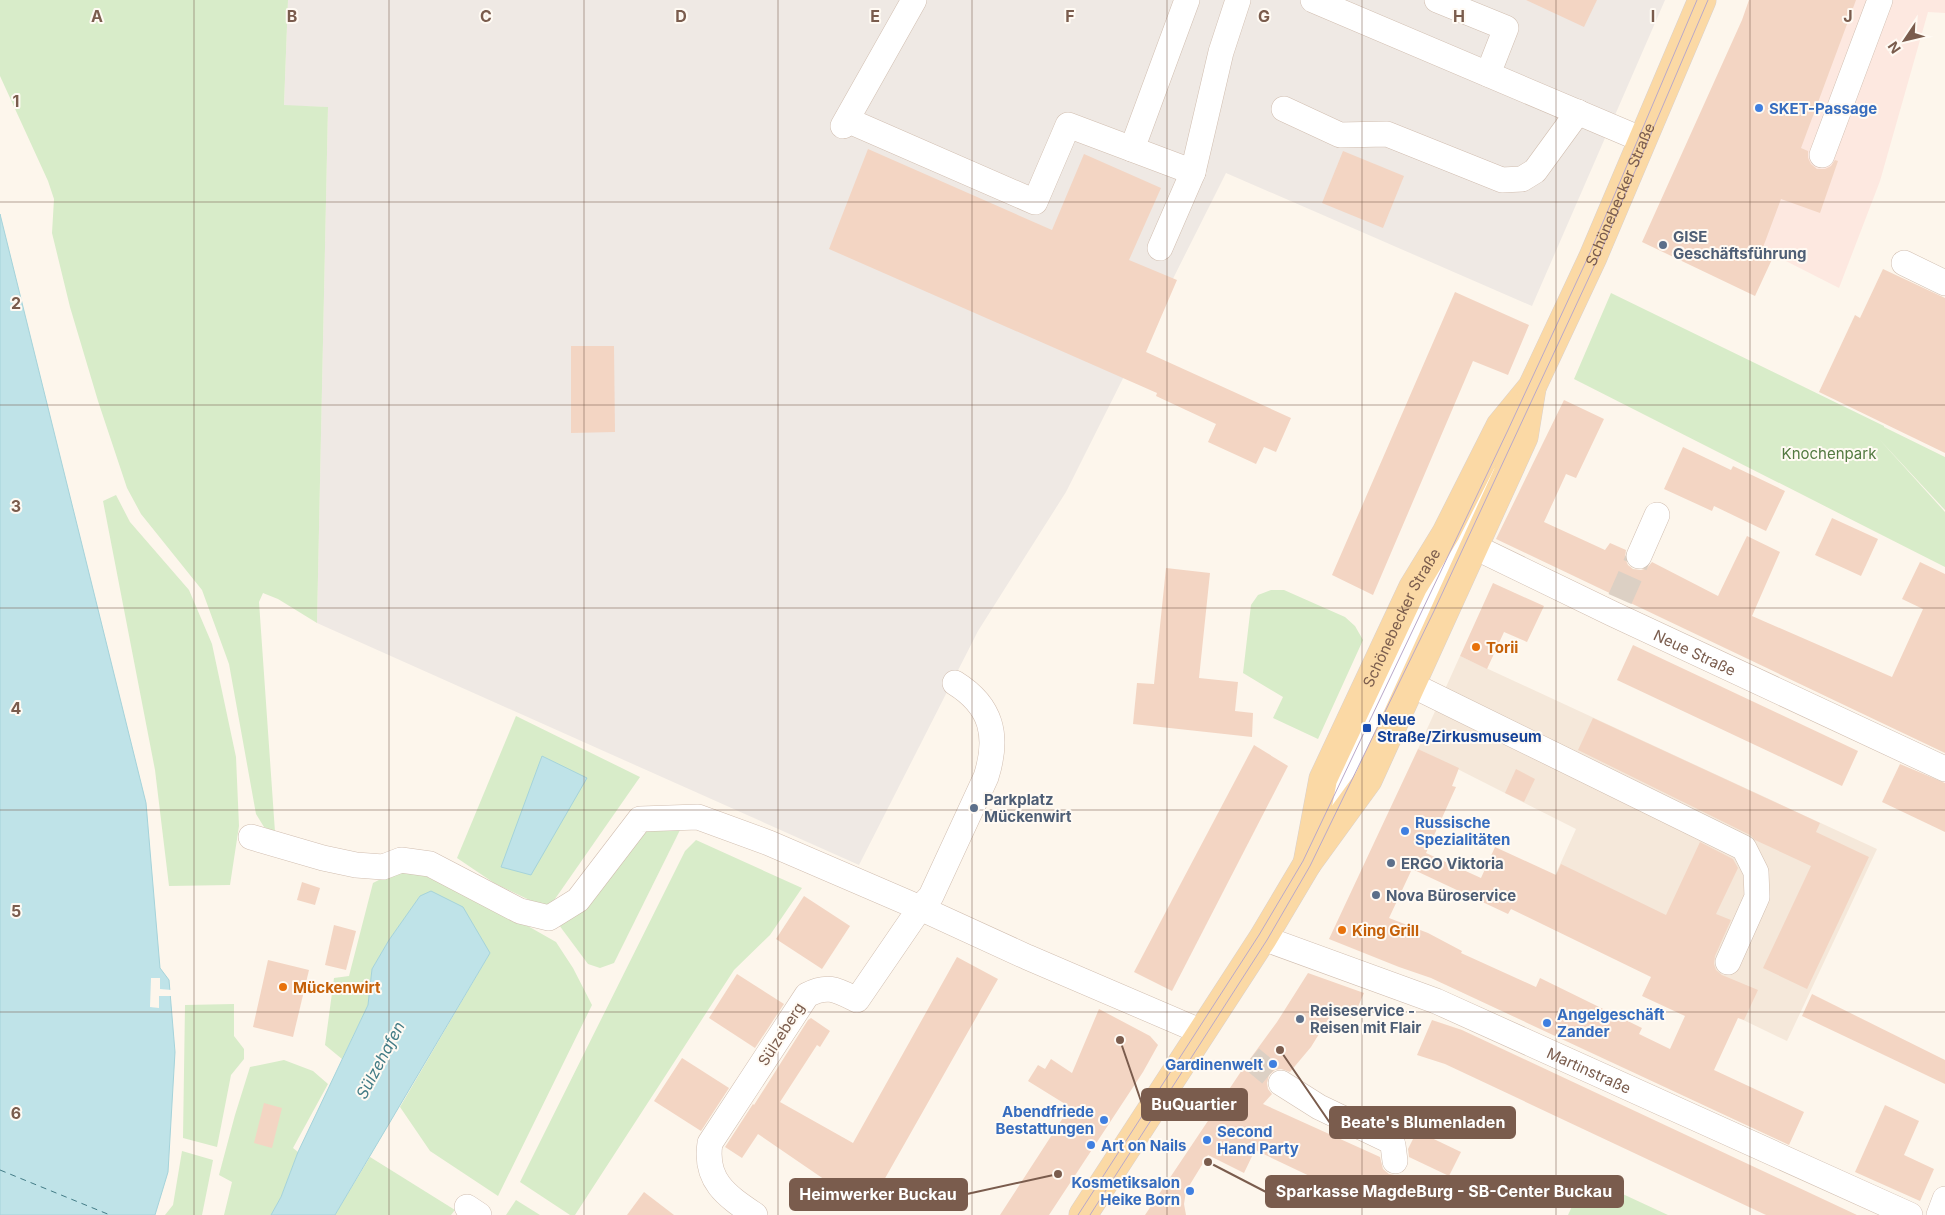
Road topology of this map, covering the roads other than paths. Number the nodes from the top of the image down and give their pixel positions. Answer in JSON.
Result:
{"nodes":[{"id":1,"x":914,"y":0,"type":"edge"},
{"id":2,"x":1187,"y":0,"type":"edge"},
{"id":3,"x":1238,"y":0,"type":"edge"},
{"id":4,"x":1313,"y":0,"type":"edge"},
{"id":5,"x":1437,"y":0,"type":"edge"},
{"id":6,"x":1702,"y":0,"type":"edge"},
{"id":7,"x":1880,"y":0,"type":"edge"},
{"id":8,"x":1488,"y":74,"type":"junction"},
{"id":9,"x":1284,"y":109,"type":"dead end"},
{"id":10,"x":1578,"y":112,"type":"junction"},
{"id":11,"x":1643,"y":140,"type":"junction"},
{"id":12,"x":1132,"y":149,"type":"junction"},
{"id":13,"x":1822,"y":155,"type":"dead end"},
{"id":14,"x":1193,"y":172,"type":"junction"},
{"id":15,"x":1160,"y":248,"type":"dead end"},
{"id":16,"x":1904,"y":263,"type":"dead end"},
{"id":17,"x":1945,"y":283,"type":"edge"},
{"id":18,"x":1657,"y":515,"type":"dead end"},
{"id":19,"x":1460,"y":539,"type":"junction"},
{"id":20,"x":1640,"y":556,"type":"tunnel mouth"},
{"id":21,"x":955,"y":683,"type":"dead end"},
{"id":22,"x":1410,"y":684,"type":"junction"},
{"id":23,"x":1945,"y":769,"type":"edge"},
{"id":24,"x":251,"y":837,"type":"dead end"},
{"id":25,"x":1307,"y":864,"type":"junction"},
{"id":26,"x":920,"y":908,"type":"junction"},
{"id":27,"x":1263,"y":938,"type":"junction"},
{"id":28,"x":1728,"y":962,"type":"dead end"},
{"id":29,"x":1202,"y":1032,"type":"junction"},
{"id":30,"x":1281,"y":1083,"type":"tunnel mouth"},
{"id":31,"x":1395,"y":1161,"type":"dead end"},
{"id":32,"x":1945,"y":1199,"type":"edge"},
{"id":33,"x":756,"y":1215,"type":"edge"},
{"id":34,"x":1083,"y":1215,"type":"edge"},
{"id":35,"x":1910,"y":1215,"type":"edge"},
{"id":36,"x":1939,"y":1215,"type":"edge"}],
"edges":[{"from":1,"to":12,"type":"street"},
{"from":2,"to":12,"type":"street"},
{"from":3,"to":14,"type":"street"},
{"from":4,"to":8,"type":"street"},
{"from":5,"to":8,"type":"street"},
{"from":6,"to":11,"type":"main road","name":"Schönebecker Straße"},
{"from":7,"to":13,"type":"street"},
{"from":8,"to":10,"type":"street"},
{"from":9,"to":10,"type":"street"},
{"from":10,"to":11,"type":"street"},
{"from":11,"to":19,"type":"main road","name":"Schönebecker Straße"},
{"from":12,"to":14,"type":"street"},
{"from":14,"to":15,"type":"street"},
{"from":16,"to":17,"type":"street"},
{"from":18,"to":20,"type":"street"},
{"from":19,"to":22,"type":"main road","name":"Schönebecker Straße"},
{"from":19,"to":23,"type":"street","name":"Neue Straße"},
{"from":19,"to":25,"type":"main road","name":"Schönebecker Straße"},
{"from":21,"to":26,"type":"street","name":"Sülzeberg"},
{"from":22,"to":25,"type":"main road","name":"Schönebecker Straße"},
{"from":22,"to":28,"type":"street"},
{"from":24,"to":26,"type":"street"},
{"from":25,"to":27,"type":"main road","name":"Schönebecker Straße"},
{"from":26,"to":29,"type":"street"},
{"from":26,"to":33,"type":"street","name":"Sülzeberg"},
{"from":27,"to":29,"type":"main road","name":"Schönebecker Straße"},
{"from":27,"to":35,"type":"street","name":"Martinstraße"},
{"from":29,"to":34,"type":"main road","name":"Schönebecker Straße"},
{"from":30,"to":31,"type":"street"},
{"from":32,"to":36,"type":"street"}]}
